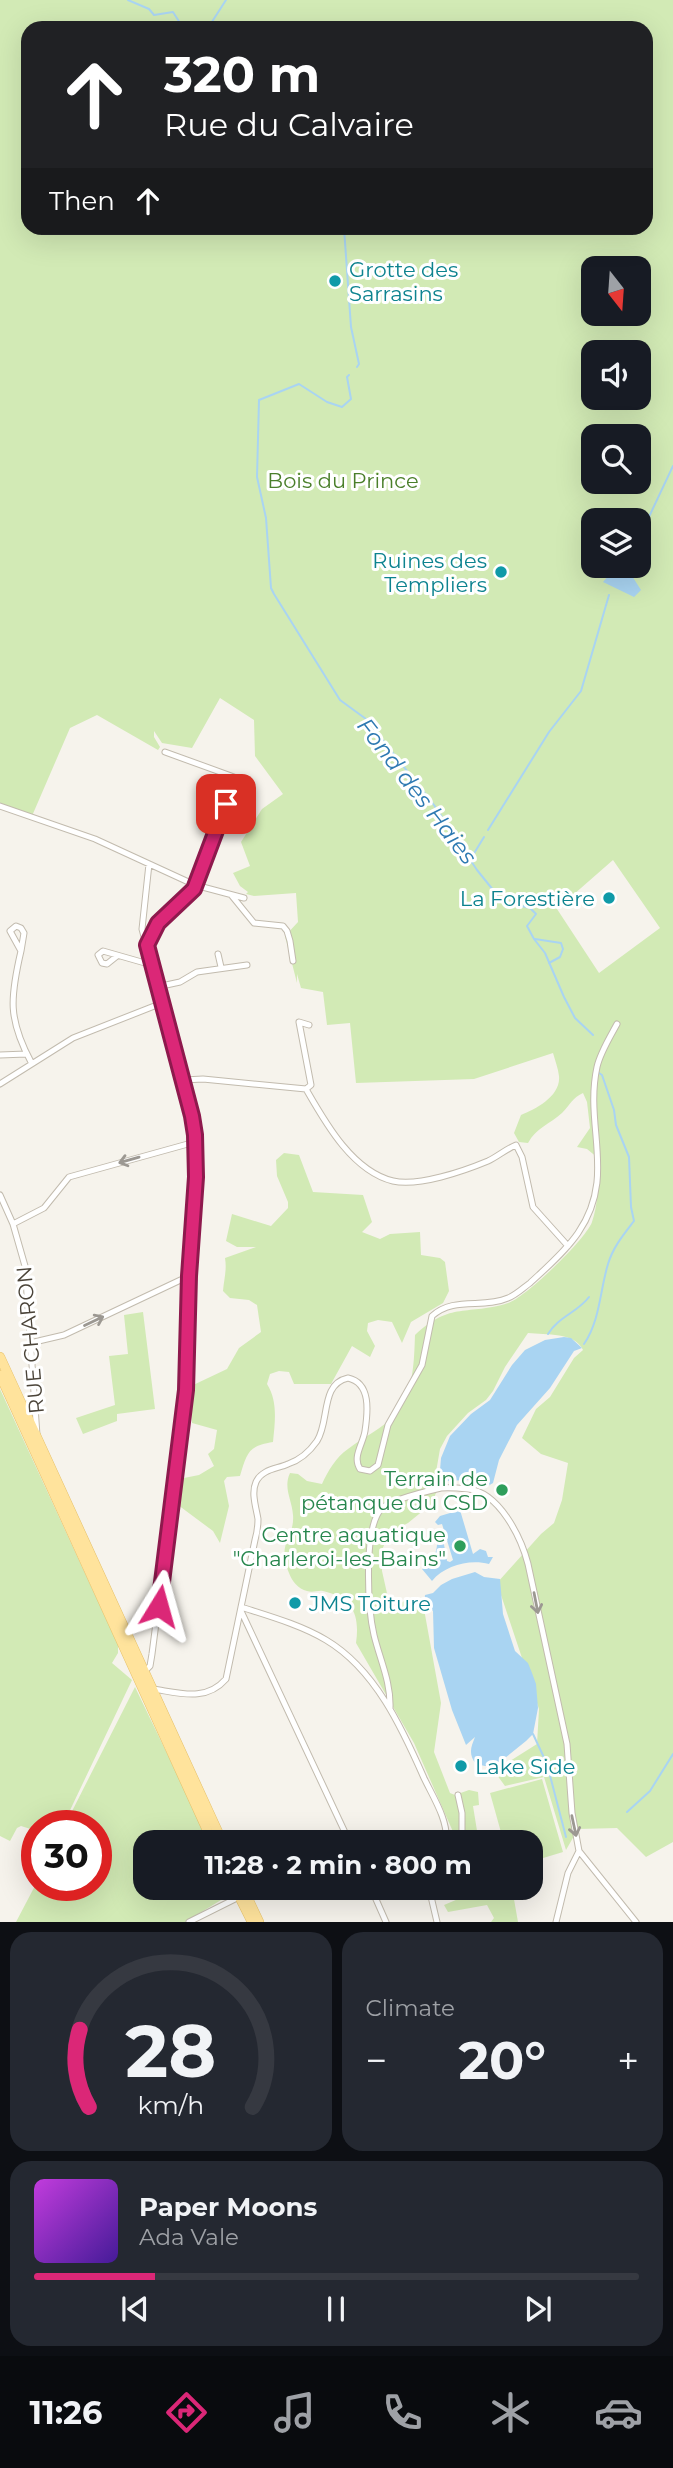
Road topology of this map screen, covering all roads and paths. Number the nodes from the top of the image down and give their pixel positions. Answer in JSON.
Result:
{"nodes":[{"id":1,"x":165,"y":752,"type":"dead end"},
{"id":2,"x":0,"y":806,"type":"edge"},
{"id":3,"x":149,"y":864,"type":"junction"},
{"id":4,"x":195,"y":885,"type":"junction"},
{"id":5,"x":232,"y":895,"type":"junction"},
{"id":6,"x":244,"y":898,"type":"dead end"},
{"id":7,"x":147,"y":945,"type":"junction"},
{"id":8,"x":21,"y":951,"type":"dead end"},
{"id":9,"x":218,"y":954,"type":"dead end"},
{"id":10,"x":117,"y":956,"type":"dead end"},
{"id":11,"x":293,"y":961,"type":"dead end"},
{"id":12,"x":152,"y":965,"type":"junction"},
{"id":13,"x":247,"y":965,"type":"dead end"},
{"id":14,"x":221,"y":967,"type":"junction"},
{"id":15,"x":158,"y":986,"type":"junction"},
{"id":16,"x":162,"y":1003,"type":"junction"},
{"id":17,"x":617,"y":1024,"type":"dead end"},
{"id":18,"x":309,"y":1025,"type":"dead end"},
{"id":19,"x":26,"y":1054,"type":"junction"},
{"id":20,"x":0,"y":1055,"type":"edge"},
{"id":21,"x":30,"y":1062,"type":"junction"},
{"id":22,"x":184,"y":1080,"type":"junction"},
{"id":23,"x":0,"y":1083,"type":"edge"},
{"id":24,"x":306,"y":1088,"type":"junction"},
{"id":25,"x":195,"y":1142,"type":"junction"},
{"id":26,"x":0,"y":1195,"type":"edge"},
{"id":27,"x":13,"y":1224,"type":"junction"},
{"id":28,"x":568,"y":1246,"type":"junction"},
{"id":29,"x":189,"y":1276,"type":"junction"},
{"id":30,"x":30,"y":1343,"type":"junction"},
{"id":31,"x":0,"y":1357,"type":"edge"},
{"id":32,"x":0,"y":1375,"type":"edge"},
{"id":33,"x":37,"y":1437,"type":"junction"},
{"id":34,"x":33,"y":1447,"type":"junction"},
{"id":35,"x":241,"y":1609,"type":"junction"},
{"id":36,"x":140,"y":1673,"type":"junction"},
{"id":37,"x":149,"y":1691,"type":"junction"},
{"id":38,"x":390,"y":1708,"type":"junction"},
{"id":39,"x":458,"y":1795,"type":"dead end"},
{"id":40,"x":208,"y":1830,"type":"edge"},
{"id":41,"x":217,"y":1830,"type":"edge"},
{"id":42,"x":344,"y":1830,"type":"edge"},
{"id":43,"x":447,"y":1830,"type":"edge"},
{"id":44,"x":462,"y":1830,"type":"edge"},
{"id":45,"x":579,"y":1851,"type":"junction"},
{"id":46,"x":227,"y":1900,"type":"edge"},
{"id":47,"x":244,"y":1900,"type":"edge"},
{"id":48,"x":246,"y":1900,"type":"edge"},
{"id":49,"x":376,"y":1900,"type":"edge"},
{"id":50,"x":431,"y":1900,"type":"edge"},
{"id":51,"x":189,"y":1922,"type":"edge"},
{"id":52,"x":252,"y":1922,"type":"edge"},
{"id":53,"x":259,"y":1922,"type":"edge"},
{"id":54,"x":386,"y":1922,"type":"edge"},
{"id":55,"x":437,"y":1922,"type":"edge"},
{"id":56,"x":556,"y":1922,"type":"edge"},
{"id":57,"x":636,"y":1922,"type":"edge"}],
"edges":[{"from":1,"to":4,"type":"street"},
{"from":2,"to":3,"type":"street"},
{"from":3,"to":4,"type":"street"},
{"from":3,"to":7,"type":"street"},
{"from":4,"to":5,"type":"street"},
{"from":4,"to":7,"type":"street"},
{"from":5,"to":6,"type":"street"},
{"from":5,"to":11,"type":"street"},
{"from":7,"to":12,"type":"street"},
{"from":8,"to":19,"type":"street"},
{"from":9,"to":14,"type":"street"},
{"from":10,"to":12,"type":"street"},
{"from":12,"to":15,"type":"street"},
{"from":13,"to":14,"type":"street"},
{"from":14,"to":15,"type":"street"},
{"from":15,"to":16,"type":"street"},
{"from":16,"to":21,"type":"street"},
{"from":16,"to":22,"type":"street"},
{"from":17,"to":28,"type":"street"},
{"from":18,"to":24,"type":"street"},
{"from":19,"to":20,"type":"street"},
{"from":19,"to":21,"type":"street"},
{"from":21,"to":23,"type":"street"},
{"from":22,"to":24,"type":"street"},
{"from":22,"to":25,"type":"street"},
{"from":24,"to":28,"type":"street"},
{"from":25,"to":27,"type":"street","one_way":true},
{"from":25,"to":29,"type":"street"},
{"from":26,"to":27,"type":"street","name":"RUE CHARON"},
{"from":27,"to":30,"type":"street","name":"RUE CHARON"},
{"from":28,"to":35,"type":"street"},
{"from":30,"to":29,"type":"street","one_way":true},
{"from":29,"to":36,"type":"street"},
{"from":30,"to":33,"type":"street","name":"RUE CHARON"},
{"from":31,"to":33,"type":"main road"},
{"from":32,"to":34,"type":"main road"},
{"from":33,"to":34,"type":"street","name":"RUE CHARON"},
{"from":33,"to":36,"type":"main road"},
{"from":34,"to":36,"type":"main road"},
{"from":35,"to":37,"type":"street"},
{"from":35,"to":38,"type":"street"},
{"from":35,"to":42,"type":"street"},
{"from":36,"to":37,"type":"main road"},
{"from":37,"to":40,"type":"main road"},
{"from":37,"to":41,"type":"main road"},
{"from":38,"to":43,"type":"street"},
{"from":38,"to":45,"type":"street","one_way":true},
{"from":39,"to":44,"type":"street"},
{"from":45,"to":56,"type":"street"},
{"from":45,"to":57,"type":"street"},
{"from":46,"to":51,"type":"street"},
{"from":47,"to":52,"type":"main road"},
{"from":48,"to":53,"type":"main road"},
{"from":49,"to":54,"type":"street"},
{"from":50,"to":55,"type":"street"}]}
